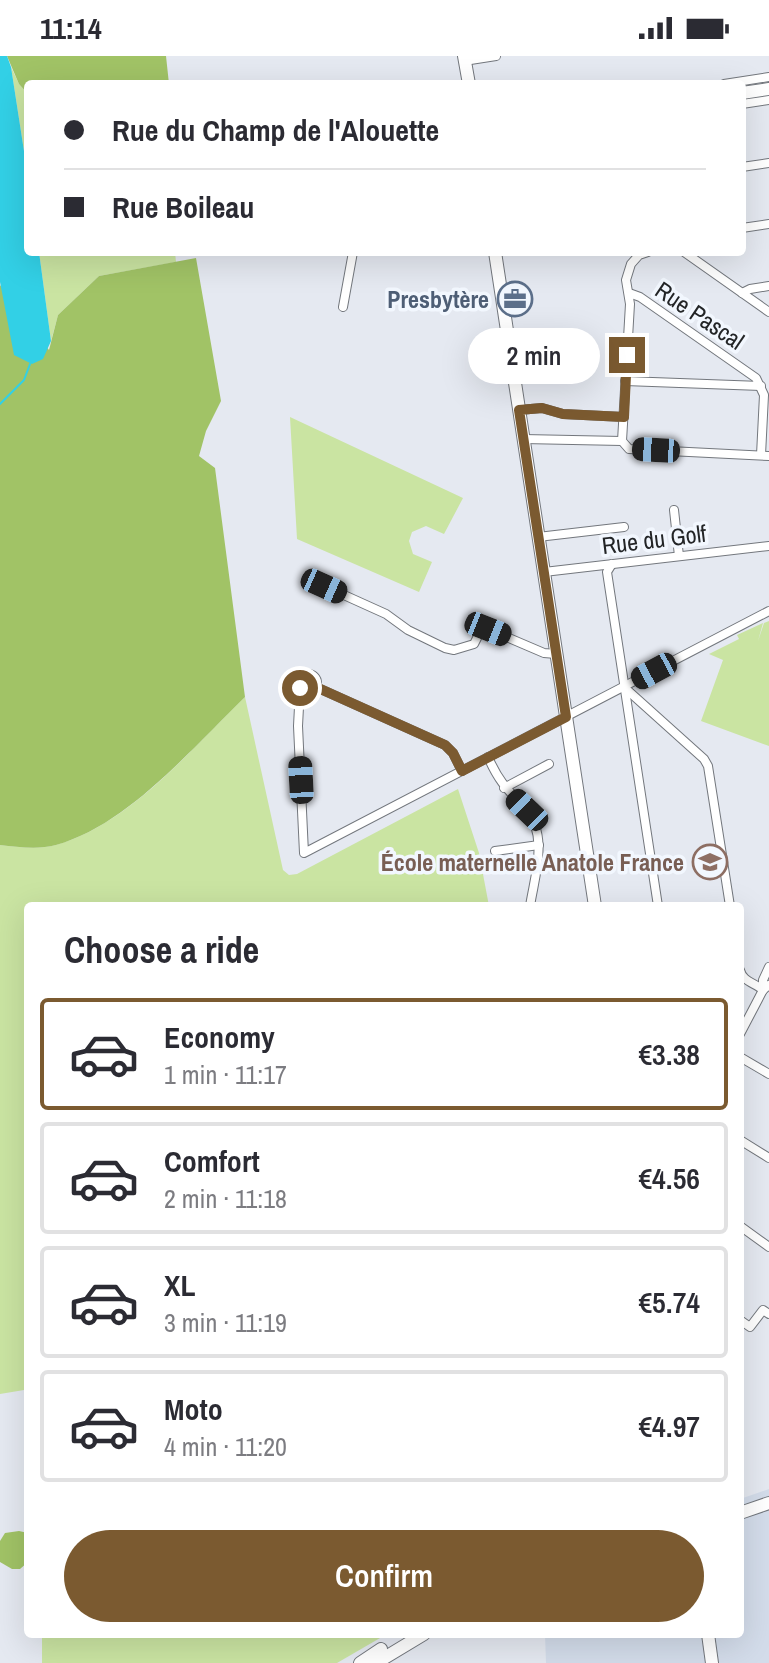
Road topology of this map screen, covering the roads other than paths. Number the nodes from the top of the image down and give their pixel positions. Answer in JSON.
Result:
{"nodes":[{"id":1,"x":496,"y":56,"type":"edge"},
{"id":2,"x":464,"y":58,"type":"edge"},
{"id":3,"x":769,"y":77,"type":"edge"},
{"id":4,"x":468,"y":80,"type":"edge"},
{"id":5,"x":769,"y":89,"type":"edge"},
{"id":6,"x":746,"y":95,"type":"edge"},
{"id":7,"x":769,"y":100,"type":"edge"},
{"id":8,"x":769,"y":163,"type":"edge"},
{"id":9,"x":746,"y":166,"type":"edge"},
{"id":10,"x":769,"y":224,"type":"edge"},
{"id":11,"x":746,"y":227,"type":"edge"},
{"id":12,"x":352,"y":256,"type":"edge"},
{"id":13,"x":496,"y":256,"type":"edge"},
{"id":14,"x":638,"y":256,"type":"edge"},
{"id":15,"x":690,"y":256,"type":"edge"},
{"id":16,"x":769,"y":286,"type":"edge"},
{"id":17,"x":629,"y":293,"type":"junction"},
{"id":18,"x":742,"y":293,"type":"junction"},
{"id":19,"x":343,"y":307,"type":"dead end"},
{"id":20,"x":769,"y":312,"type":"edge"},
{"id":21,"x":625,"y":381,"type":"junction"},
{"id":22,"x":761,"y":386,"type":"junction"},
{"id":23,"x":519,"y":410,"type":"junction"},
{"id":24,"x":624,"y":417,"type":"junction"},
{"id":25,"x":523,"y":439,"type":"junction"},
{"id":26,"x":622,"y":441,"type":"junction"},
{"id":27,"x":765,"y":455,"type":"edge"},
{"id":28,"x":674,"y":510,"type":"dead end"},
{"id":29,"x":624,"y":527,"type":"dead end"},
{"id":30,"x":538,"y":537,"type":"junction"},
{"id":31,"x":769,"y":546,"type":"edge"},
{"id":32,"x":679,"y":556,"type":"junction"},
{"id":33,"x":610,"y":568,"type":"junction"},
{"id":34,"x":544,"y":572,"type":"junction"},
{"id":35,"x":324,"y":586,"type":"dead end"},
{"id":36,"x":769,"y":611,"type":"edge"},
{"id":37,"x":556,"y":654,"type":"junction"},
{"id":38,"x":316,"y":687,"type":"junction"},
{"id":39,"x":624,"y":687,"type":"junction"},
{"id":40,"x":300,"y":688,"type":"junction"},
{"id":41,"x":566,"y":717,"type":"junction"},
{"id":42,"x":488,"y":757,"type":"junction"},
{"id":43,"x":549,"y":764,"type":"dead end"},
{"id":44,"x":462,"y":771,"type":"junction"},
{"id":45,"x":504,"y":788,"type":"junction"},
{"id":46,"x":539,"y":845,"type":"junction"},
{"id":47,"x":495,"y":851,"type":"dead end"},
{"id":48,"x":531,"y":902,"type":"edge"},
{"id":49,"x":594,"y":902,"type":"edge"},
{"id":50,"x":657,"y":902,"type":"edge"},
{"id":51,"x":729,"y":902,"type":"edge"},
{"id":52,"x":769,"y":967,"type":"edge"},
{"id":53,"x":744,"y":977,"type":"edge"},
{"id":54,"x":766,"y":987,"type":"edge"},
{"id":55,"x":744,"y":1027,"type":"edge"},
{"id":56,"x":744,"y":1059,"type":"edge"},
{"id":57,"x":769,"y":1074,"type":"edge"},
{"id":58,"x":744,"y":1142,"type":"edge"},
{"id":59,"x":769,"y":1158,"type":"edge"},
{"id":60,"x":744,"y":1229,"type":"edge"},
{"id":61,"x":769,"y":1247,"type":"edge"},
{"id":62,"x":769,"y":1314,"type":"edge"},
{"id":63,"x":744,"y":1323,"type":"edge"},
{"id":64,"x":769,"y":1494,"type":"edge"},
{"id":65,"x":744,"y":1503,"type":"edge"},
{"id":66,"x":769,"y":1503,"type":"edge"},
{"id":67,"x":744,"y":1512,"type":"edge"},
{"id":68,"x":401,"y":1638,"type":"edge"},
{"id":69,"x":417,"y":1638,"type":"edge"},
{"id":70,"x":709,"y":1638,"type":"edge"},
{"id":71,"x":360,"y":1663,"type":"edge"},
{"id":72,"x":376,"y":1663,"type":"edge"},
{"id":73,"x":712,"y":1663,"type":"edge"}],
"edges":[{"from":1,"to":2,"type":"street"},
{"from":2,"to":4,"type":"main road"},
{"from":3,"to":6,"type":"street"},
{"from":5,"to":6,"type":"main road"},
{"from":6,"to":7,"type":"street"},
{"from":8,"to":9,"type":"street"},
{"from":10,"to":11,"type":"street"},
{"from":12,"to":19,"type":"street"},
{"from":13,"to":23,"type":"main road"},
{"from":14,"to":17,"type":"street","name":"Rue Pascal"},
{"from":15,"to":18,"type":"street"},
{"from":16,"to":18,"type":"street"},
{"from":17,"to":21,"type":"street"},
{"from":17,"to":22,"type":"street","name":"Rue Pascal"},
{"from":18,"to":20,"type":"street"},
{"from":21,"to":22,"type":"street"},
{"from":21,"to":24,"type":"street"},
{"from":22,"to":27,"type":"street"},
{"from":23,"to":24,"type":"street"},
{"from":23,"to":25,"type":"main road"},
{"from":24,"to":26,"type":"street"},
{"from":25,"to":26,"type":"street"},
{"from":25,"to":30,"type":"main road"},
{"from":26,"to":27,"type":"street"},
{"from":28,"to":32,"type":"street"},
{"from":29,"to":30,"type":"street"},
{"from":30,"to":34,"type":"main road"},
{"from":31,"to":32,"type":"street","name":"Rue du Golf"},
{"from":32,"to":33,"type":"street","name":"Rue du Golf"},
{"from":33,"to":34,"type":"street","name":"Rue du Golf"},
{"from":33,"to":39,"type":"street"},
{"from":34,"to":37,"type":"main road"},
{"from":35,"to":37,"type":"street"},
{"from":36,"to":39,"type":"street"},
{"from":37,"to":41,"type":"main road"},
{"from":38,"to":40,"type":"street"},
{"from":38,"to":40,"type":"street"},
{"from":38,"to":44,"type":"street"},
{"from":39,"to":41,"type":"street"},
{"from":39,"to":50,"type":"street"},
{"from":39,"to":51,"type":"street"},
{"from":40,"to":44,"type":"street"},
{"from":41,"to":42,"type":"street"},
{"from":41,"to":49,"type":"main road"},
{"from":42,"to":44,"type":"street"},
{"from":42,"to":45,"type":"street"},
{"from":43,"to":45,"type":"street"},
{"from":45,"to":46,"type":"street"},
{"from":46,"to":47,"type":"street"},
{"from":46,"to":48,"type":"street"},
{"from":52,"to":54,"type":"street"},
{"from":53,"to":54,"type":"street"},
{"from":54,"to":55,"type":"street"},
{"from":56,"to":57,"type":"street"},
{"from":58,"to":59,"type":"street"},
{"from":60,"to":61,"type":"street"},
{"from":62,"to":63,"type":"street"},
{"from":64,"to":65,"type":"main road"},
{"from":66,"to":67,"type":"main road"},
{"from":68,"to":71,"type":"main road"},
{"from":69,"to":72,"type":"main road"},
{"from":70,"to":73,"type":"main road"}]}
